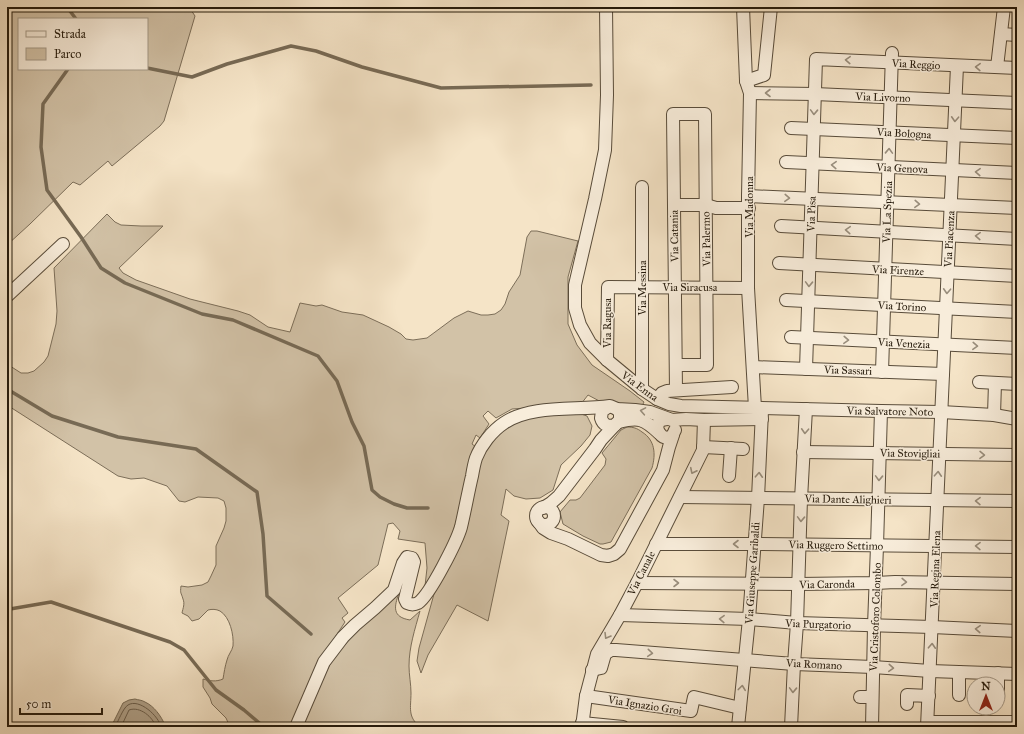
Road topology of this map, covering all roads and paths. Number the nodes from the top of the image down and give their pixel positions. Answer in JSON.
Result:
{"nodes":[{"id":1,"x":606,"y":7,"type":"edge"},
{"id":2,"x":743,"y":7,"type":"edge"},
{"id":3,"x":771,"y":7,"type":"edge"},
{"id":4,"x":1004,"y":7,"type":"edge"},
{"id":5,"x":1001,"y":34,"type":"junction"},
{"id":6,"x":1017,"y":35,"type":"edge"},
{"id":7,"x":892,"y":58,"type":"junction"},
{"id":8,"x":816,"y":59,"type":"joint"},
{"id":9,"x":957,"y":66,"type":"junction"},
{"id":10,"x":997,"y":67,"type":"junction"},
{"id":11,"x":1017,"y":68,"type":"edge"},
{"id":12,"x":746,"y":81,"type":"junction"},
{"id":13,"x":750,"y":93,"type":"junction"},
{"id":14,"x":815,"y":94,"type":"junction"},
{"id":15,"x":891,"y":97,"type":"junction"},
{"id":16,"x":956,"y":100,"type":"junction"},
{"id":17,"x":1017,"y":103,"type":"edge"},
{"id":18,"x":705,"y":114,"type":"joint"},
{"id":19,"x":791,"y":128,"type":"dead end"},
{"id":20,"x":814,"y":129,"type":"junction"},
{"id":21,"x":890,"y":132,"type":"junction"},
{"id":22,"x":954,"y":135,"type":"junction"},
{"id":23,"x":1017,"y":138,"type":"edge"},
{"id":24,"x":786,"y":162,"type":"dead end"},
{"id":25,"x":812,"y":164,"type":"junction"},
{"id":26,"x":889,"y":167,"type":"junction"},
{"id":27,"x":952,"y":170,"type":"junction"},
{"id":28,"x":1017,"y":174,"type":"edge"},
{"id":29,"x":642,"y":187,"type":"dead end"},
{"id":30,"x":811,"y":199,"type":"junction"},
{"id":31,"x":748,"y":202,"type":"junction"},
{"id":32,"x":888,"y":203,"type":"junction"},
{"id":33,"x":674,"y":205,"type":"junction"},
{"id":34,"x":706,"y":205,"type":"junction"},
{"id":35,"x":951,"y":206,"type":"junction"},
{"id":36,"x":1017,"y":208,"type":"edge"},
{"id":37,"x":781,"y":226,"type":"dead end"},
{"id":38,"x":810,"y":227,"type":"junction"},
{"id":39,"x":886,"y":232,"type":"junction"},
{"id":40,"x":949,"y":235,"type":"junction"},
{"id":41,"x":1017,"y":239,"type":"edge"},
{"id":42,"x":63,"y":244,"type":"dead end"},
{"id":43,"x":779,"y":263,"type":"dead end"},
{"id":44,"x":809,"y":266,"type":"junction"},
{"id":45,"x":885,"y":269,"type":"junction"},
{"id":46,"x":948,"y":272,"type":"junction"},
{"id":47,"x":1017,"y":276,"type":"edge"},
{"id":48,"x":608,"y":287,"type":"joint"},
{"id":49,"x":642,"y":287,"type":"junction"},
{"id":50,"x":675,"y":287,"type":"junction"},
{"id":51,"x":707,"y":288,"type":"junction"},
{"id":52,"x":748,"y":288,"type":"junction"},
{"id":53,"x":7,"y":296,"type":"edge"},
{"id":54,"x":786,"y":300,"type":"dead end"},
{"id":55,"x":808,"y":301,"type":"junction"},
{"id":56,"x":884,"y":305,"type":"junction"},
{"id":57,"x":946,"y":308,"type":"junction"},
{"id":58,"x":1017,"y":312,"type":"edge"},
{"id":59,"x":791,"y":337,"type":"dead end"},
{"id":60,"x":807,"y":338,"type":"junction"},
{"id":61,"x":883,"y":342,"type":"junction"},
{"id":62,"x":944,"y":345,"type":"junction"},
{"id":63,"x":1017,"y":348,"type":"edge"},
{"id":64,"x":607,"y":360,"type":"junction"},
{"id":65,"x":676,"y":365,"type":"junction"},
{"id":66,"x":752,"y":367,"type":"junction"},
{"id":67,"x":806,"y":369,"type":"junction"},
{"id":68,"x":882,"y":372,"type":"junction"},
{"id":69,"x":943,"y":374,"type":"junction"},
{"id":70,"x":979,"y":382,"type":"dead end"},
{"id":71,"x":995,"y":383,"type":"junction"},
{"id":72,"x":1017,"y":384,"type":"edge"},
{"id":73,"x":732,"y":387,"type":"dead end"},
{"id":74,"x":642,"y":389,"type":"junction"},
{"id":75,"x":676,"y":390,"type":"junction"},
{"id":76,"x":656,"y":399,"type":"junction"},
{"id":77,"x":612,"y":408,"type":"junction"},
{"id":78,"x":581,"y":409,"type":"junction"},
{"id":79,"x":806,"y":409,"type":"junction"},
{"id":80,"x":881,"y":411,"type":"junction"},
{"id":81,"x":760,"y":412,"type":"junction"},
{"id":82,"x":941,"y":412,"type":"junction"},
{"id":83,"x":994,"y":415,"type":"junction"},
{"id":84,"x":1017,"y":419,"type":"edge"},
{"id":85,"x":602,"y":420,"type":"junction"},
{"id":86,"x":704,"y":420,"type":"junction"},
{"id":87,"x":617,"y":423,"type":"junction"},
{"id":88,"x":668,"y":429,"type":"junction"},
{"id":89,"x":601,"y":440,"type":"junction"},
{"id":90,"x":703,"y":447,"type":"junction"},
{"id":91,"x":731,"y":448,"type":"junction"},
{"id":92,"x":743,"y":449,"type":"dead end"},
{"id":93,"x":803,"y":452,"type":"junction"},
{"id":94,"x":880,"y":453,"type":"junction"},
{"id":95,"x":939,"y":454,"type":"junction"},
{"id":96,"x":1017,"y":455,"type":"edge"},
{"id":97,"x":729,"y":476,"type":"dead end"},
{"id":98,"x":680,"y":497,"type":"junction"},
{"id":99,"x":758,"y":498,"type":"junction"},
{"id":100,"x":801,"y":499,"type":"junction"},
{"id":101,"x":879,"y":500,"type":"junction"},
{"id":102,"x":937,"y":500,"type":"junction"},
{"id":103,"x":1017,"y":501,"type":"edge"},
{"id":104,"x":550,"y":514,"type":"junction"},
{"id":105,"x":568,"y":539,"type":"junction"},
{"id":106,"x":656,"y":544,"type":"junction"},
{"id":107,"x":754,"y":544,"type":"junction"},
{"id":108,"x":800,"y":545,"type":"junction"},
{"id":109,"x":877,"y":546,"type":"junction"},
{"id":110,"x":936,"y":546,"type":"junction"},
{"id":111,"x":1017,"y":547,"type":"edge"},
{"id":112,"x":637,"y":583,"type":"junction"},
{"id":113,"x":876,"y":583,"type":"junction"},
{"id":114,"x":934,"y":583,"type":"junction"},
{"id":115,"x":752,"y":584,"type":"junction"},
{"id":116,"x":798,"y":584,"type":"junction"},
{"id":117,"x":1017,"y":584,"type":"edge"},
{"id":118,"x":620,"y":615,"type":"junction"},
{"id":119,"x":749,"y":619,"type":"junction"},
{"id":120,"x":797,"y":623,"type":"junction"},
{"id":121,"x":874,"y":626,"type":"junction"},
{"id":122,"x":932,"y":627,"type":"junction"},
{"id":123,"x":1017,"y":631,"type":"edge"},
{"id":124,"x":746,"y":660,"type":"junction"},
{"id":125,"x":794,"y":664,"type":"junction"},
{"id":126,"x":873,"y":667,"type":"junction"},
{"id":127,"x":592,"y":670,"type":"junction"},
{"id":128,"x":930,"y":671,"type":"junction"},
{"id":129,"x":959,"y":672,"type":"junction"},
{"id":130,"x":998,"y":674,"type":"joint"},
{"id":131,"x":1017,"y":674,"type":"edge"},
{"id":132,"x":959,"y":695,"type":"dead end"},
{"id":133,"x":586,"y":696,"type":"junction"},
{"id":134,"x":929,"y":696,"type":"junction"},
{"id":135,"x":907,"y":704,"type":"dead end"},
{"id":136,"x":740,"y":708,"type":"junction"},
{"id":137,"x":1017,"y":722,"type":"edge"},
{"id":138,"x":928,"y":724,"type":"edge"},
{"id":139,"x":582,"y":725,"type":"edge"},
{"id":140,"x":296,"y":727,"type":"edge"},
{"id":141,"x":623,"y":727,"type":"edge"},
{"id":142,"x":738,"y":727,"type":"edge"},
{"id":143,"x":791,"y":727,"type":"edge"},
{"id":144,"x":872,"y":727,"type":"edge"}],
"edges":[{"from":1,"to":64,"type":"street","name":"Via Enna"},
{"from":2,"to":12,"type":"street","name":"Via Madonna"},
{"from":3,"to":12,"type":"street"},
{"from":4,"to":5,"type":"street"},
{"from":5,"to":6,"type":"street"},
{"from":5,"to":10,"type":"street"},
{"from":7,"to":8,"type":"street","name":"Via Reggio","one_way":true},
{"from":7,"to":9,"type":"street","name":"Via Reggio"},
{"from":7,"to":15,"type":"street","name":"Via La Spezia"},
{"from":8,"to":14,"type":"street","name":"Via Pisa"},
{"from":10,"to":9,"type":"street","name":"Via Reggio","one_way":true},
{"from":9,"to":16,"type":"street","name":"Via Piacenza"},
{"from":10,"to":11,"type":"street","name":"Via Reggio"},
{"from":12,"to":13,"type":"street","name":"Via Madonna"},
{"from":14,"to":13,"type":"street","name":"Via Livorno","one_way":true},
{"from":13,"to":31,"type":"street","name":"Via Madonna"},
{"from":14,"to":15,"type":"street","name":"Via Livorno"},
{"from":14,"to":20,"type":"street","name":"Via Pisa","one_way":true},
{"from":15,"to":16,"type":"street","name":"Via Livorno"},
{"from":15,"to":21,"type":"street","name":"Via La Spezia"},
{"from":16,"to":17,"type":"street","name":"Via Livorno"},
{"from":16,"to":22,"type":"street","name":"Via Piacenza","one_way":true},
{"from":18,"to":33,"type":"street","name":"Via Catania"},
{"from":18,"to":34,"type":"street","name":"Via Palermo"},
{"from":19,"to":20,"type":"street","name":"Via Bologna"},
{"from":20,"to":21,"type":"street","name":"Via Bologna"},
{"from":20,"to":25,"type":"street","name":"Via Pisa"},
{"from":21,"to":22,"type":"street","name":"Via Bologna"},
{"from":26,"to":21,"type":"street","name":"Via La Spezia","one_way":true},
{"from":22,"to":23,"type":"street","name":"Via Bologna"},
{"from":22,"to":27,"type":"street","name":"Via Piacenza"},
{"from":24,"to":25,"type":"street","name":"Via Genova"},
{"from":26,"to":25,"type":"street","name":"Via Genova","one_way":true},
{"from":25,"to":30,"type":"street","name":"Via Pisa"},
{"from":26,"to":27,"type":"street","name":"Via Genova"},
{"from":26,"to":32,"type":"street","name":"Via La Spezia"},
{"from":28,"to":27,"type":"street","name":"Via Genova","one_way":true},
{"from":27,"to":35,"type":"street","name":"Via Piacenza"},
{"from":29,"to":49,"type":"street","name":"Via Messina"},
{"from":31,"to":30,"type":"street","one_way":true},
{"from":30,"to":32,"type":"street"},
{"from":30,"to":38,"type":"street","name":"Via Pisa"},
{"from":31,"to":34,"type":"street"},
{"from":31,"to":52,"type":"street","name":"Via Madonna"},
{"from":32,"to":35,"type":"street","one_way":true},
{"from":32,"to":39,"type":"street","name":"Via La Spezia"},
{"from":33,"to":34,"type":"street"},
{"from":33,"to":50,"type":"street","name":"Via Catania"},
{"from":34,"to":51,"type":"street","name":"Via Palermo"},
{"from":35,"to":36,"type":"street"},
{"from":35,"to":40,"type":"street","name":"Via Piacenza"},
{"from":37,"to":38,"type":"street"},
{"from":39,"to":38,"type":"street","one_way":true},
{"from":38,"to":44,"type":"street","name":"Via Pisa"},
{"from":39,"to":40,"type":"street"},
{"from":39,"to":45,"type":"street","name":"Via La Spezia"},
{"from":41,"to":40,"type":"street","one_way":true},
{"from":40,"to":46,"type":"street","name":"Via Piacenza"},
{"from":42,"to":53,"type":"street"},
{"from":43,"to":44,"type":"street","name":"Via Firenze"},
{"from":44,"to":45,"type":"street","name":"Via Firenze"},
{"from":44,"to":55,"type":"street","name":"Via Pisa","one_way":true},
{"from":45,"to":46,"type":"street","name":"Via Firenze"},
{"from":45,"to":56,"type":"street","name":"Via La Spezia"},
{"from":46,"to":47,"type":"street","name":"Via Firenze"},
{"from":46,"to":57,"type":"street","name":"Via Piacenza","one_way":true},
{"from":48,"to":49,"type":"street","name":"Via Siracusa"},
{"from":48,"to":64,"type":"street","name":"Via Ragusa"},
{"from":49,"to":50,"type":"street","name":"Via Siracusa"},
{"from":49,"to":74,"type":"street","name":"Via Messina"},
{"from":50,"to":51,"type":"street","name":"Via Siracusa"},
{"from":50,"to":65,"type":"street","name":"Via Catania"},
{"from":51,"to":52,"type":"street","name":"Via Siracusa"},
{"from":51,"to":65,"type":"street","name":"Via Palermo"},
{"from":52,"to":66,"type":"street","name":"Via Madonna"},
{"from":54,"to":55,"type":"street","name":"Via Torino"},
{"from":55,"to":56,"type":"street","name":"Via Torino"},
{"from":55,"to":60,"type":"street","name":"Via Pisa"},
{"from":56,"to":57,"type":"street","name":"Via Torino"},
{"from":56,"to":61,"type":"street","name":"Via La Spezia"},
{"from":57,"to":58,"type":"street","name":"Via Torino"},
{"from":57,"to":62,"type":"street","name":"Via Piacenza"},
{"from":59,"to":60,"type":"street","name":"Via Venezia"},
{"from":60,"to":61,"type":"street","name":"Via Venezia","one_way":true},
{"from":60,"to":67,"type":"street","name":"Via Pisa"},
{"from":61,"to":62,"type":"street","name":"Via Venezia"},
{"from":61,"to":68,"type":"street","name":"Via La Spezia"},
{"from":62,"to":63,"type":"street","name":"Via Venezia","one_way":true},
{"from":62,"to":69,"type":"street","name":"Via Piacenza"},
{"from":64,"to":74,"type":"street","name":"Via Enna"},
{"from":65,"to":75,"type":"street","name":"Via Catania"},
{"from":66,"to":67,"type":"street","name":"Via Sassari"},
{"from":66,"to":81,"type":"street","name":"Via Madonna"},
{"from":67,"to":68,"type":"street","name":"Via Sassari"},
{"from":68,"to":69,"type":"street","name":"Via Sassari"},
{"from":69,"to":82,"type":"street","name":"Via Piacenza"},
{"from":70,"to":71,"type":"street"},
{"from":71,"to":72,"type":"street"},
{"from":71,"to":83,"type":"street"},
{"from":73,"to":75,"type":"street"},
{"from":74,"to":76,"type":"street","name":"Via Enna"},
{"from":75,"to":76,"type":"street"},
{"from":76,"to":81,"type":"street","name":"Via Enna"},
{"from":77,"to":78,"type":"street"},
{"from":77,"to":85,"type":"street"},
{"from":77,"to":87,"type":"street"},
{"from":88,"to":77,"type":"street","one_way":true},
{"from":78,"to":85,"type":"street"},
{"from":78,"to":140,"type":"street"},
{"from":79,"to":80,"type":"street","name":"Via Salvatore Noto"},
{"from":79,"to":81,"type":"street","name":"Via Salvatore Noto"},
{"from":79,"to":93,"type":"street","one_way":true},
{"from":80,"to":82,"type":"street","name":"Via Salvatore Noto"},
{"from":80,"to":94,"type":"street","name":"Via Cristoforo Colombo"},
{"from":81,"to":86,"type":"street"},
{"from":99,"to":81,"type":"street","name":"Via Giuseppe Garibaldi","one_way":true},
{"from":82,"to":83,"type":"street","name":"Via Salvatore Noto"},
{"from":82,"to":95,"type":"street","name":"Via Regina Elena"},
{"from":83,"to":84,"type":"street","name":"Via Salvatore Noto"},
{"from":85,"to":87,"type":"street"},
{"from":85,"to":89,"type":"street"},
{"from":86,"to":88,"type":"street"},
{"from":86,"to":90,"type":"street","name":"Via Canale"},
{"from":87,"to":88,"type":"street"},
{"from":87,"to":89,"type":"street"},
{"from":88,"to":105,"type":"street"},
{"from":89,"to":104,"type":"street"},
{"from":90,"to":91,"type":"street"},
{"from":90,"to":98,"type":"street","name":"Via Canale","one_way":true},
{"from":91,"to":92,"type":"street"},
{"from":91,"to":97,"type":"street"},
{"from":93,"to":94,"type":"street","name":"Via Stovigliai"},
{"from":93,"to":100,"type":"street"},
{"from":94,"to":95,"type":"street","name":"Via Stovigliai"},
{"from":94,"to":101,"type":"street","name":"Via Cristoforo Colombo","one_way":true},
{"from":95,"to":96,"type":"street","name":"Via Stovigliai","one_way":true},
{"from":102,"to":95,"type":"street","name":"Via Regina Elena","one_way":true},
{"from":98,"to":99,"type":"street","name":"Via Dante Alighieri"},
{"from":98,"to":106,"type":"street","name":"Via Canale"},
{"from":99,"to":100,"type":"street","name":"Via Dante Alighieri"},
{"from":99,"to":107,"type":"street","name":"Via Giuseppe Garibaldi"},
{"from":100,"to":101,"type":"street","name":"Via Dante Alighieri"},
{"from":100,"to":108,"type":"street","one_way":true},
{"from":101,"to":102,"type":"street","name":"Via Dante Alighieri"},
{"from":101,"to":109,"type":"street","name":"Via Cristoforo Colombo"},
{"from":103,"to":102,"type":"street","name":"Via Dante Alighieri","one_way":true},
{"from":102,"to":110,"type":"street","name":"Via Regina Elena"},
{"from":104,"to":105,"type":"street"},
{"from":104,"to":105,"type":"street"},
{"from":107,"to":106,"type":"street","name":"Via Ruggero Settimo","one_way":true},
{"from":106,"to":112,"type":"street","name":"Via Canale"},
{"from":107,"to":108,"type":"street","name":"Via Ruggero Settimo"},
{"from":107,"to":115,"type":"street","name":"Via Giuseppe Garibaldi"},
{"from":108,"to":109,"type":"street","name":"Via Ruggero Settimo"},
{"from":108,"to":116,"type":"street"},
{"from":109,"to":110,"type":"street","name":"Via Ruggero Settimo"},
{"from":109,"to":113,"type":"street","name":"Via Cristoforo Colombo"},
{"from":111,"to":110,"type":"street","name":"Via Ruggero Settimo","one_way":true},
{"from":110,"to":114,"type":"street","name":"Via Regina Elena"},
{"from":112,"to":115,"type":"street","name":"Via Caronda","one_way":true},
{"from":112,"to":118,"type":"street","name":"Via Canale"},
{"from":113,"to":114,"type":"street","name":"Via Caronda","one_way":true},
{"from":113,"to":116,"type":"street","name":"Via Caronda"},
{"from":113,"to":121,"type":"street","name":"Via Cristoforo Colombo"},
{"from":114,"to":117,"type":"street","name":"Via Caronda"},
{"from":114,"to":122,"type":"street","name":"Via Regina Elena"},
{"from":115,"to":116,"type":"street","name":"Via Caronda"},
{"from":115,"to":119,"type":"street","name":"Via Giuseppe Garibaldi"},
{"from":116,"to":120,"type":"street"},
{"from":119,"to":118,"type":"street","name":"Via Purgatorio","one_way":true},
{"from":118,"to":127,"type":"street","name":"Via Canale","one_way":true},
{"from":119,"to":120,"type":"street","name":"Via Purgatorio"},
{"from":119,"to":124,"type":"street","name":"Via Giuseppe Garibaldi"},
{"from":120,"to":121,"type":"street","name":"Via Purgatorio"},
{"from":120,"to":125,"type":"street"},
{"from":121,"to":122,"type":"street","name":"Via Purgatorio"},
{"from":121,"to":126,"type":"street","name":"Via Cristoforo Colombo"},
{"from":123,"to":122,"type":"street","name":"Via Purgatorio","one_way":true},
{"from":128,"to":122,"type":"street","name":"Via Regina Elena","one_way":true},
{"from":124,"to":125,"type":"street","name":"Via Romano"},
{"from":127,"to":124,"type":"street","name":"Via Romano","one_way":true},
{"from":136,"to":124,"type":"street","name":"Via Giuseppe Garibaldi","one_way":true},
{"from":125,"to":126,"type":"street","name":"Via Romano"},
{"from":125,"to":143,"type":"street","one_way":true},
{"from":126,"to":128,"type":"street","name":"Via Romano","one_way":true},
{"from":126,"to":144,"type":"street","name":"Via Cristoforo Colombo"},
{"from":127,"to":133,"type":"street","name":"Via Canale"},
{"from":128,"to":129,"type":"street","name":"Via Romano"},
{"from":128,"to":134,"type":"street","name":"Via Regina Elena"},
{"from":129,"to":130,"type":"street","name":"Via Romano"},
{"from":129,"to":132,"type":"street"},
{"from":130,"to":131,"type":"street","name":"Via Romano"},
{"from":133,"to":136,"type":"street","name":"Via Ignazio Groi"},
{"from":133,"to":139,"type":"street","name":"Via Canale"},
{"from":134,"to":135,"type":"street"},
{"from":134,"to":138,"type":"street","name":"Via Regina Elena"},
{"from":136,"to":142,"type":"street","name":"Via Giuseppe Garibaldi"},
{"from":137,"to":138,"type":"street"},
{"from":139,"to":141,"type":"street"}]}
